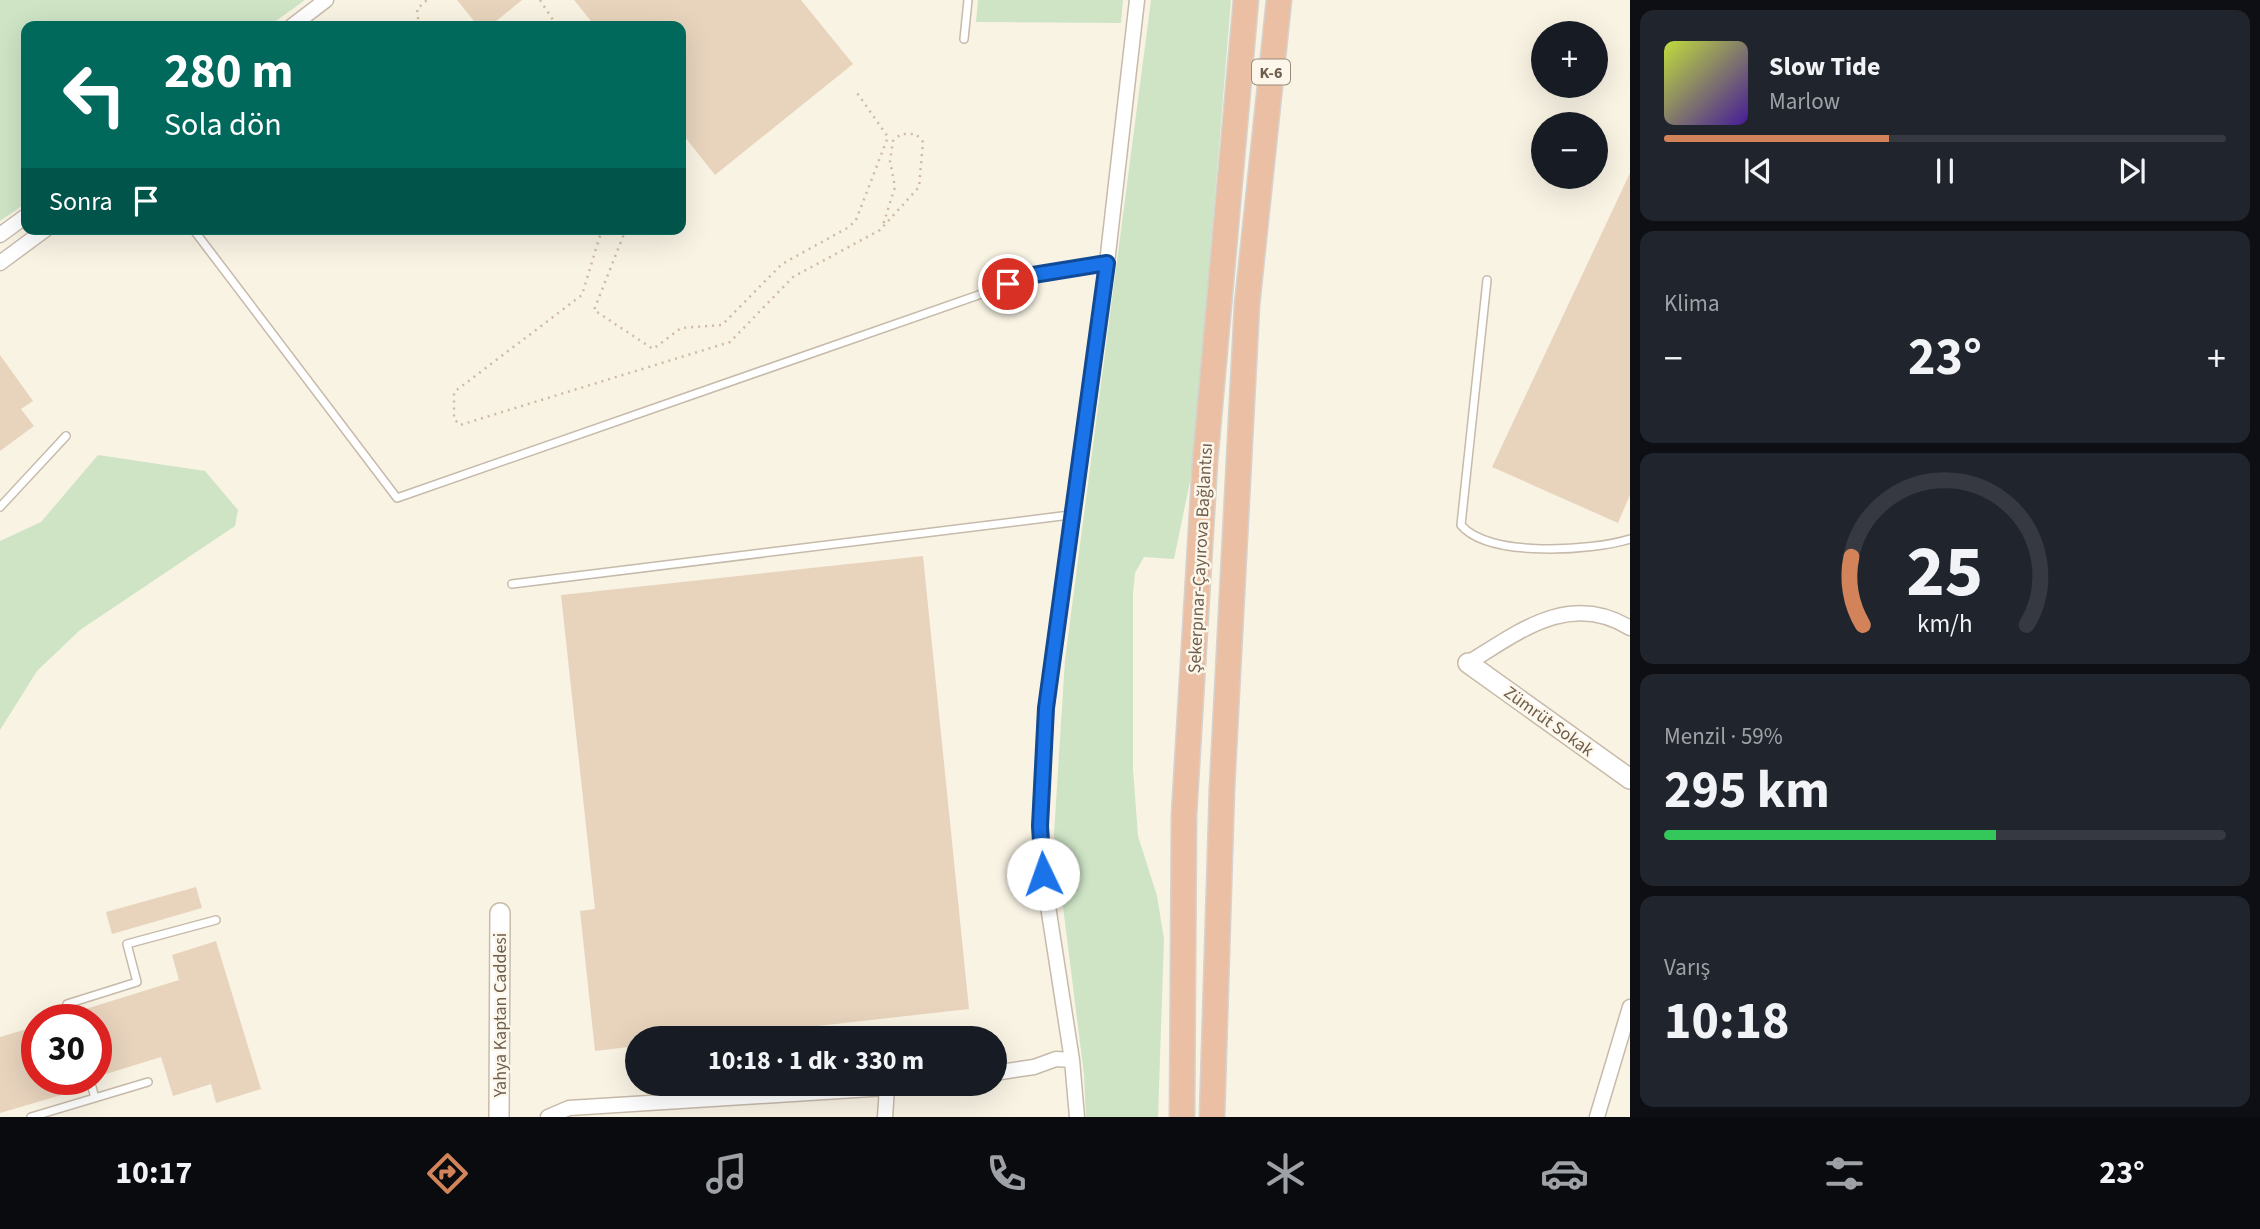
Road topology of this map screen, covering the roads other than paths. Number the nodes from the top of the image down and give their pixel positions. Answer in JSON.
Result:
{"nodes":[{"id":1,"x":327,"y":0,"type":"edge"},
{"id":2,"x":968,"y":0,"type":"edge"},
{"id":3,"x":1137,"y":0,"type":"edge"},
{"id":4,"x":1246,"y":0,"type":"edge"},
{"id":5,"x":1271,"y":0,"type":"edge"},
{"id":6,"x":1279,"y":0,"type":"edge"},
{"id":7,"x":299,"y":21,"type":"edge"},
{"id":8,"x":964,"y":39,"type":"dead end"},
{"id":9,"x":1263,"y":144,"type":"junction"},
{"id":10,"x":21,"y":220,"type":"edge"},
{"id":11,"x":0,"y":235,"type":"edge"},
{"id":12,"x":38,"y":235,"type":"edge"},
{"id":13,"x":198,"y":235,"type":"edge"},
{"id":14,"x":0,"y":262,"type":"edge"},
{"id":15,"x":1107,"y":263,"type":"junction"},
{"id":16,"x":1487,"y":280,"type":"dead end"},
{"id":17,"x":66,"y":436,"type":"dead end"},
{"id":18,"x":0,"y":507,"type":"edge"},
{"id":19,"x":1070,"y":515,"type":"junction"},
{"id":20,"x":1630,"y":539,"type":"edge"},
{"id":21,"x":512,"y":584,"type":"dead end"},
{"id":22,"x":1628,"y":623,"type":"edge"},
{"id":23,"x":1468,"y":663,"type":"joint"},
{"id":24,"x":1630,"y":779,"type":"edge"},
{"id":25,"x":500,"y":913,"type":"dead end"},
{"id":26,"x":216,"y":920,"type":"dead end"},
{"id":27,"x":67,"y":1004,"type":"edge"},
{"id":28,"x":1630,"y":1007,"type":"edge"},
{"id":29,"x":1072,"y":1059,"type":"junction"},
{"id":30,"x":1007,"y":1071,"type":"edge"},
{"id":31,"x":148,"y":1082,"type":"dead end"},
{"id":32,"x":94,"y":1095,"type":"edge"},
{"id":33,"x":760,"y":1096,"type":"edge"},
{"id":34,"x":886,"y":1096,"type":"edge"},
{"id":35,"x":95,"y":1098,"type":"junction"},
{"id":36,"x":31,"y":1117,"type":"edge"},
{"id":37,"x":499,"y":1117,"type":"edge"},
{"id":38,"x":548,"y":1117,"type":"edge"},
{"id":39,"x":885,"y":1117,"type":"edge"},
{"id":40,"x":1077,"y":1117,"type":"edge"},
{"id":41,"x":1182,"y":1117,"type":"edge"},
{"id":42,"x":1212,"y":1117,"type":"edge"},
{"id":43,"x":1597,"y":1117,"type":"edge"}],
"edges":[{"from":1,"to":7,"type":"street"},
{"from":2,"to":8,"type":"lane"},
{"from":3,"to":15,"type":"street"},
{"from":4,"to":41,"type":"highway","name":"Şekerpınar-Çayırova Bağlantısı"},
{"from":5,"to":9,"type":"highway","number":"K-6"},
{"from":6,"to":9,"type":"highway","number":"K-6"},
{"from":9,"to":42,"type":"highway","name":"Şekerpınar-Çayırova Bağlantısı"},
{"from":10,"to":11,"type":"street"},
{"from":12,"to":14,"type":"street"},
{"from":13,"to":15,"type":"lane"},
{"from":15,"to":19,"type":"street"},
{"from":16,"to":20,"type":"lane"},
{"from":17,"to":18,"type":"lane"},
{"from":19,"to":21,"type":"lane"},
{"from":19,"to":29,"type":"street"},
{"from":22,"to":23,"type":"street"},
{"from":23,"to":24,"type":"street","name":"Zümrüt Sokak"},
{"from":25,"to":37,"type":"street","name":"Yahya Kaptan Caddesi"},
{"from":26,"to":27,"type":"lane"},
{"from":28,"to":43,"type":"street"},
{"from":29,"to":30,"type":"street"},
{"from":29,"to":40,"type":"street"},
{"from":31,"to":35,"type":"lane"},
{"from":32,"to":35,"type":"lane"},
{"from":33,"to":38,"type":"street"},
{"from":34,"to":39,"type":"street"},
{"from":35,"to":36,"type":"lane"}]}
